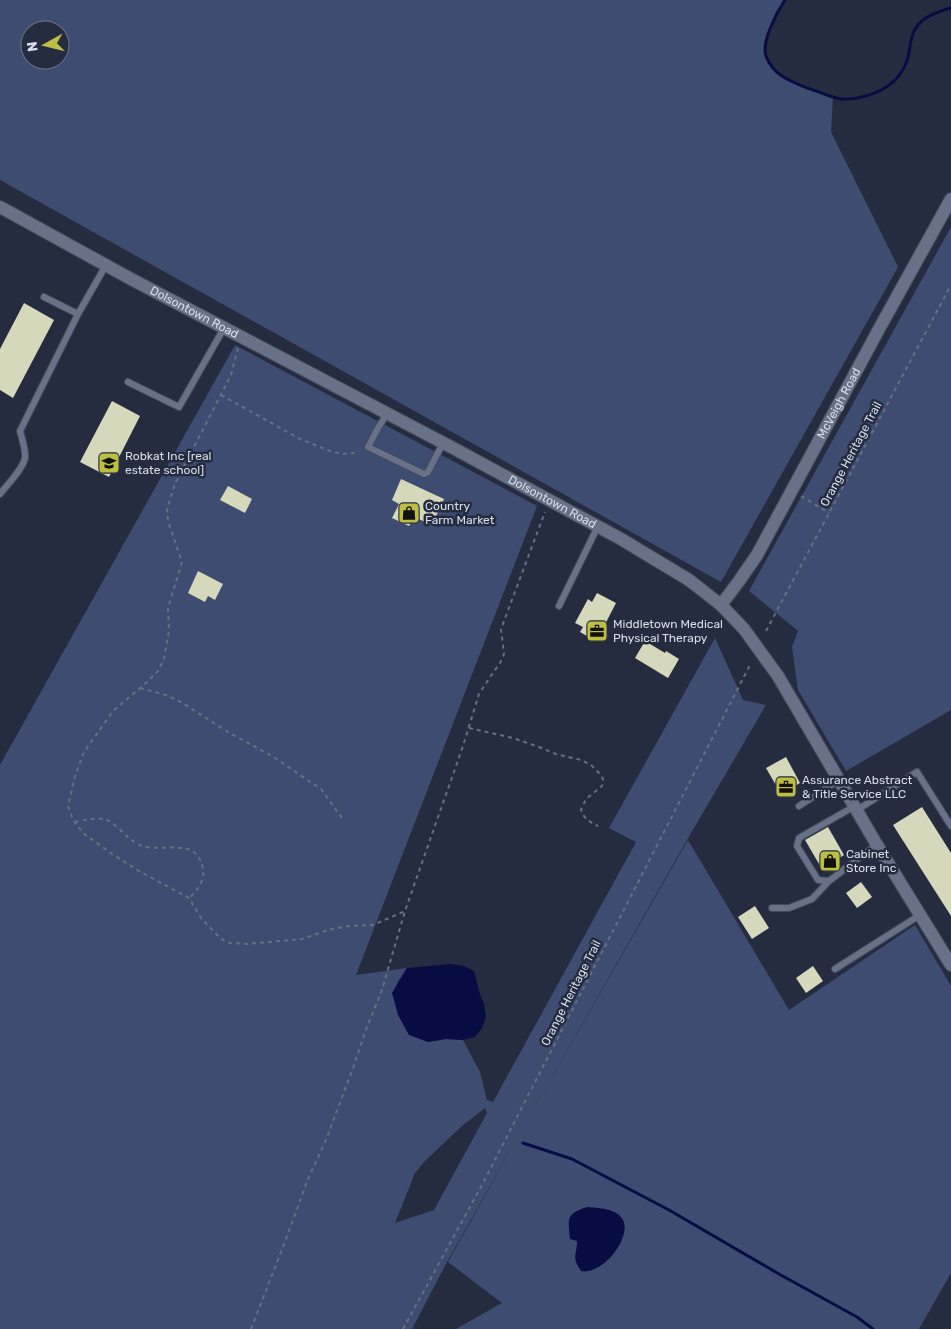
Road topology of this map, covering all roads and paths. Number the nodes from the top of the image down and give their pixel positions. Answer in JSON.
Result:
{"nodes":[{"id":1,"x":951,"y":199,"type":"edge"},
{"id":2,"x":0,"y":207,"type":"edge"},
{"id":3,"x":106,"y":265,"type":"junction"},
{"id":4,"x":951,"y":285,"type":"edge"},
{"id":5,"x":44,"y":297,"type":"dead end"},
{"id":6,"x":78,"y":314,"type":"junction"},
{"id":7,"x":224,"y":328,"type":"junction"},
{"id":8,"x":240,"y":336,"type":"junction"},
{"id":9,"x":128,"y":382,"type":"dead end"},
{"id":10,"x":221,"y":394,"type":"junction"},
{"id":11,"x":388,"y":414,"type":"junction"},
{"id":12,"x":443,"y":443,"type":"junction"},
{"id":13,"x":368,"y":447,"type":"junction"},
{"id":14,"x":792,"y":491,"type":"junction"},
{"id":15,"x":0,"y":494,"type":"edge"},
{"id":16,"x":549,"y":500,"type":"junction"},
{"id":17,"x":830,"y":513,"type":"junction"},
{"id":18,"x":598,"y":526,"type":"junction"},
{"id":19,"x":721,"y":605,"type":"junction"},
{"id":20,"x":559,"y":606,"type":"dead end"},
{"id":21,"x":766,"y":631,"type":"dead end"},
{"id":22,"x":751,"y":663,"type":"dead end"},
{"id":23,"x":140,"y":688,"type":"junction"},
{"id":24,"x":469,"y":728,"type":"junction"},
{"id":25,"x":839,"y":780,"type":"junction"},
{"id":26,"x":799,"y":806,"type":"dead end"},
{"id":27,"x":856,"y":808,"type":"junction"},
{"id":28,"x":342,"y":818,"type":"dead end"},
{"id":29,"x":75,"y":822,"type":"junction"},
{"id":30,"x":598,"y":826,"type":"dead end"},
{"id":31,"x":951,"y":826,"type":"edge"},
{"id":32,"x":877,"y":845,"type":"junction"},
{"id":33,"x":829,"y":881,"type":"junction"},
{"id":34,"x":189,"y":898,"type":"junction"},
{"id":35,"x":772,"y":908,"type":"dead end"},
{"id":36,"x":405,"y":911,"type":"junction"},
{"id":37,"x":920,"y":915,"type":"junction"},
{"id":38,"x":950,"y":960,"type":"edge"},
{"id":39,"x":835,"y":968,"type":"dead end"},
{"id":40,"x":251,"y":1329,"type":"edge"},
{"id":41,"x":403,"y":1329,"type":"edge"}],
"edges":[{"from":1,"to":14,"type":"street","name":"McVeigh Road"},
{"from":2,"to":3,"type":"street","name":"Dolsontown Road"},
{"from":3,"to":6,"type":"lane"},
{"from":3,"to":7,"type":"street","name":"Dolsontown Road"},
{"from":4,"to":17,"type":"path","name":"Orange Heritage Trail"},
{"from":5,"to":6,"type":"lane"},
{"from":6,"to":15,"type":"lane"},
{"from":7,"to":8,"type":"street","name":"Dolsontown Road"},
{"from":7,"to":9,"type":"lane"},
{"from":8,"to":10,"type":"path"},
{"from":8,"to":11,"type":"street","name":"Dolsontown Road"},
{"from":10,"to":13,"type":"path"},
{"from":10,"to":23,"type":"path"},
{"from":11,"to":12,"type":"street","name":"Dolsontown Road"},
{"from":11,"to":13,"type":"lane"},
{"from":12,"to":13,"type":"lane"},
{"from":12,"to":16,"type":"street","name":"Dolsontown Road"},
{"from":14,"to":17,"type":"path"},
{"from":14,"to":19,"type":"street","name":"McVeigh Road"},
{"from":16,"to":18,"type":"street","name":"Dolsontown Road"},
{"from":16,"to":24,"type":"path"},
{"from":17,"to":21,"type":"path","name":"Orange Heritage Trail"},
{"from":18,"to":19,"type":"street","name":"Dolsontown Road"},
{"from":18,"to":20,"type":"lane"},
{"from":19,"to":25,"type":"street","name":"Dolsontown Road"},
{"from":22,"to":41,"type":"path","name":"Orange Heritage Trail"},
{"from":23,"to":28,"type":"path"},
{"from":23,"to":29,"type":"path"},
{"from":24,"to":30,"type":"path"},
{"from":24,"to":36,"type":"path"},
{"from":25,"to":26,"type":"lane"},
{"from":25,"to":27,"type":"street","name":"Dolsontown Road"},
{"from":27,"to":31,"type":"lane"},
{"from":27,"to":32,"type":"street","name":"Dolsontown Road"},
{"from":27,"to":33,"type":"lane"},
{"from":29,"to":34,"type":"path"},
{"from":29,"to":34,"type":"path"},
{"from":32,"to":33,"type":"lane"},
{"from":32,"to":37,"type":"street","name":"Dolsontown Road"},
{"from":33,"to":35,"type":"lane"},
{"from":34,"to":36,"type":"path"},
{"from":36,"to":40,"type":"path"},
{"from":37,"to":38,"type":"street","name":"Dolsontown Road"},
{"from":37,"to":39,"type":"lane"}]}
